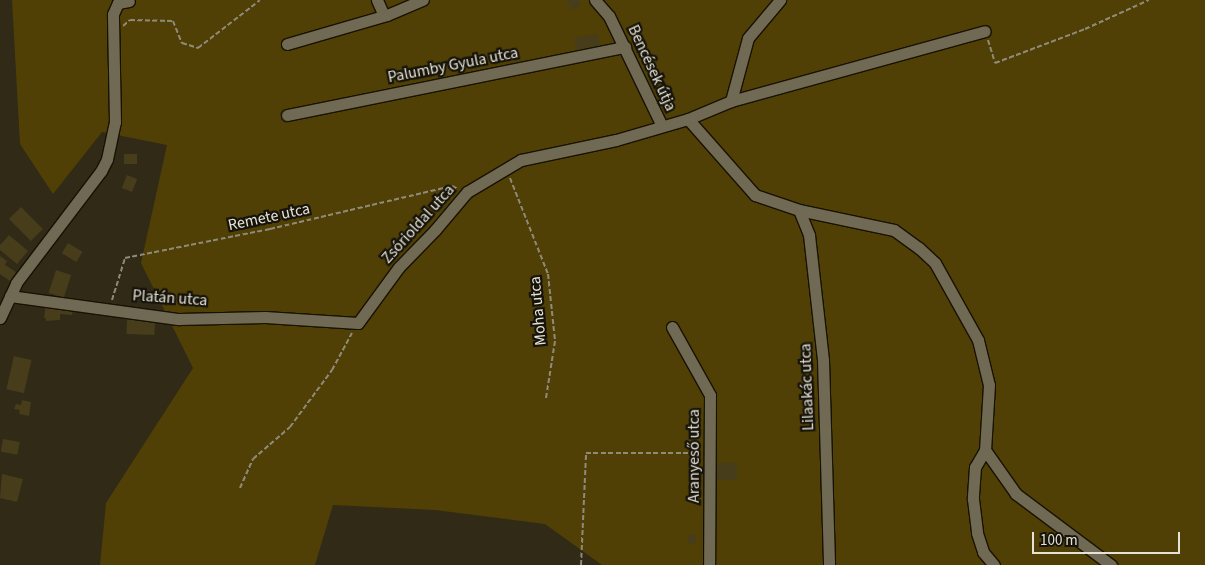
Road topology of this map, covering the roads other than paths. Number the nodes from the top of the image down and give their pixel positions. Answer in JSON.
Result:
{"nodes":[{"id":1,"x":377,"y":0,"type":"edge"},
{"id":2,"x":423,"y":0,"type":"edge"},
{"id":3,"x":595,"y":0,"type":"edge"},
{"id":4,"x":780,"y":0,"type":"edge"},
{"id":5,"x":129,"y":1,"type":"edge"},
{"id":6,"x":384,"y":16,"type":"junction"},
{"id":7,"x":985,"y":31,"type":"road end"},
{"id":8,"x":286,"y":44,"type":"dead end"},
{"id":9,"x":625,"y":47,"type":"junction"},
{"id":10,"x":730,"y":101,"type":"junction"},
{"id":11,"x":287,"y":115,"type":"dead end"},
{"id":12,"x":688,"y":119,"type":"junction"},
{"id":13,"x":662,"y":126,"type":"junction"},
{"id":14,"x":799,"y":210,"type":"junction"},
{"id":15,"x":10,"y":296,"type":"junction"},
{"id":16,"x":0,"y":318,"type":"edge"},
{"id":17,"x":358,"y":323,"type":"joint"},
{"id":18,"x":672,"y":327,"type":"dead end"},
{"id":19,"x":984,"y":450,"type":"junction"},
{"id":20,"x":709,"y":565,"type":"edge"},
{"id":21,"x":829,"y":565,"type":"edge"},
{"id":22,"x":994,"y":565,"type":"edge"},
{"id":23,"x":1111,"y":565,"type":"edge"}],
"edges":[{"from":1,"to":6,"type":"street"},
{"from":2,"to":6,"type":"street"},
{"from":3,"to":9,"type":"street","name":"Bencések útja"},
{"from":4,"to":10,"type":"street"},
{"from":5,"to":15,"type":"street"},
{"from":6,"to":8,"type":"street"},
{"from":7,"to":10,"type":"street","name":"Zsórioldal utca"},
{"from":9,"to":11,"type":"street","name":"Palumby Gyula utca"},
{"from":9,"to":13,"type":"street","name":"Bencések útja"},
{"from":10,"to":12,"type":"street","name":"Zsórioldal utca"},
{"from":12,"to":13,"type":"street","name":"Zsórioldal utca"},
{"from":12,"to":14,"type":"street"},
{"from":13,"to":17,"type":"street","name":"Zsórioldal utca"},
{"from":14,"to":19,"type":"street"},
{"from":14,"to":21,"type":"street","name":"Lilaakác utca"},
{"from":15,"to":16,"type":"street"},
{"from":15,"to":17,"type":"street","name":"Platán utca"},
{"from":18,"to":20,"type":"street","name":"Aranyeső utca"},
{"from":19,"to":22,"type":"street"},
{"from":19,"to":23,"type":"street"}]}
